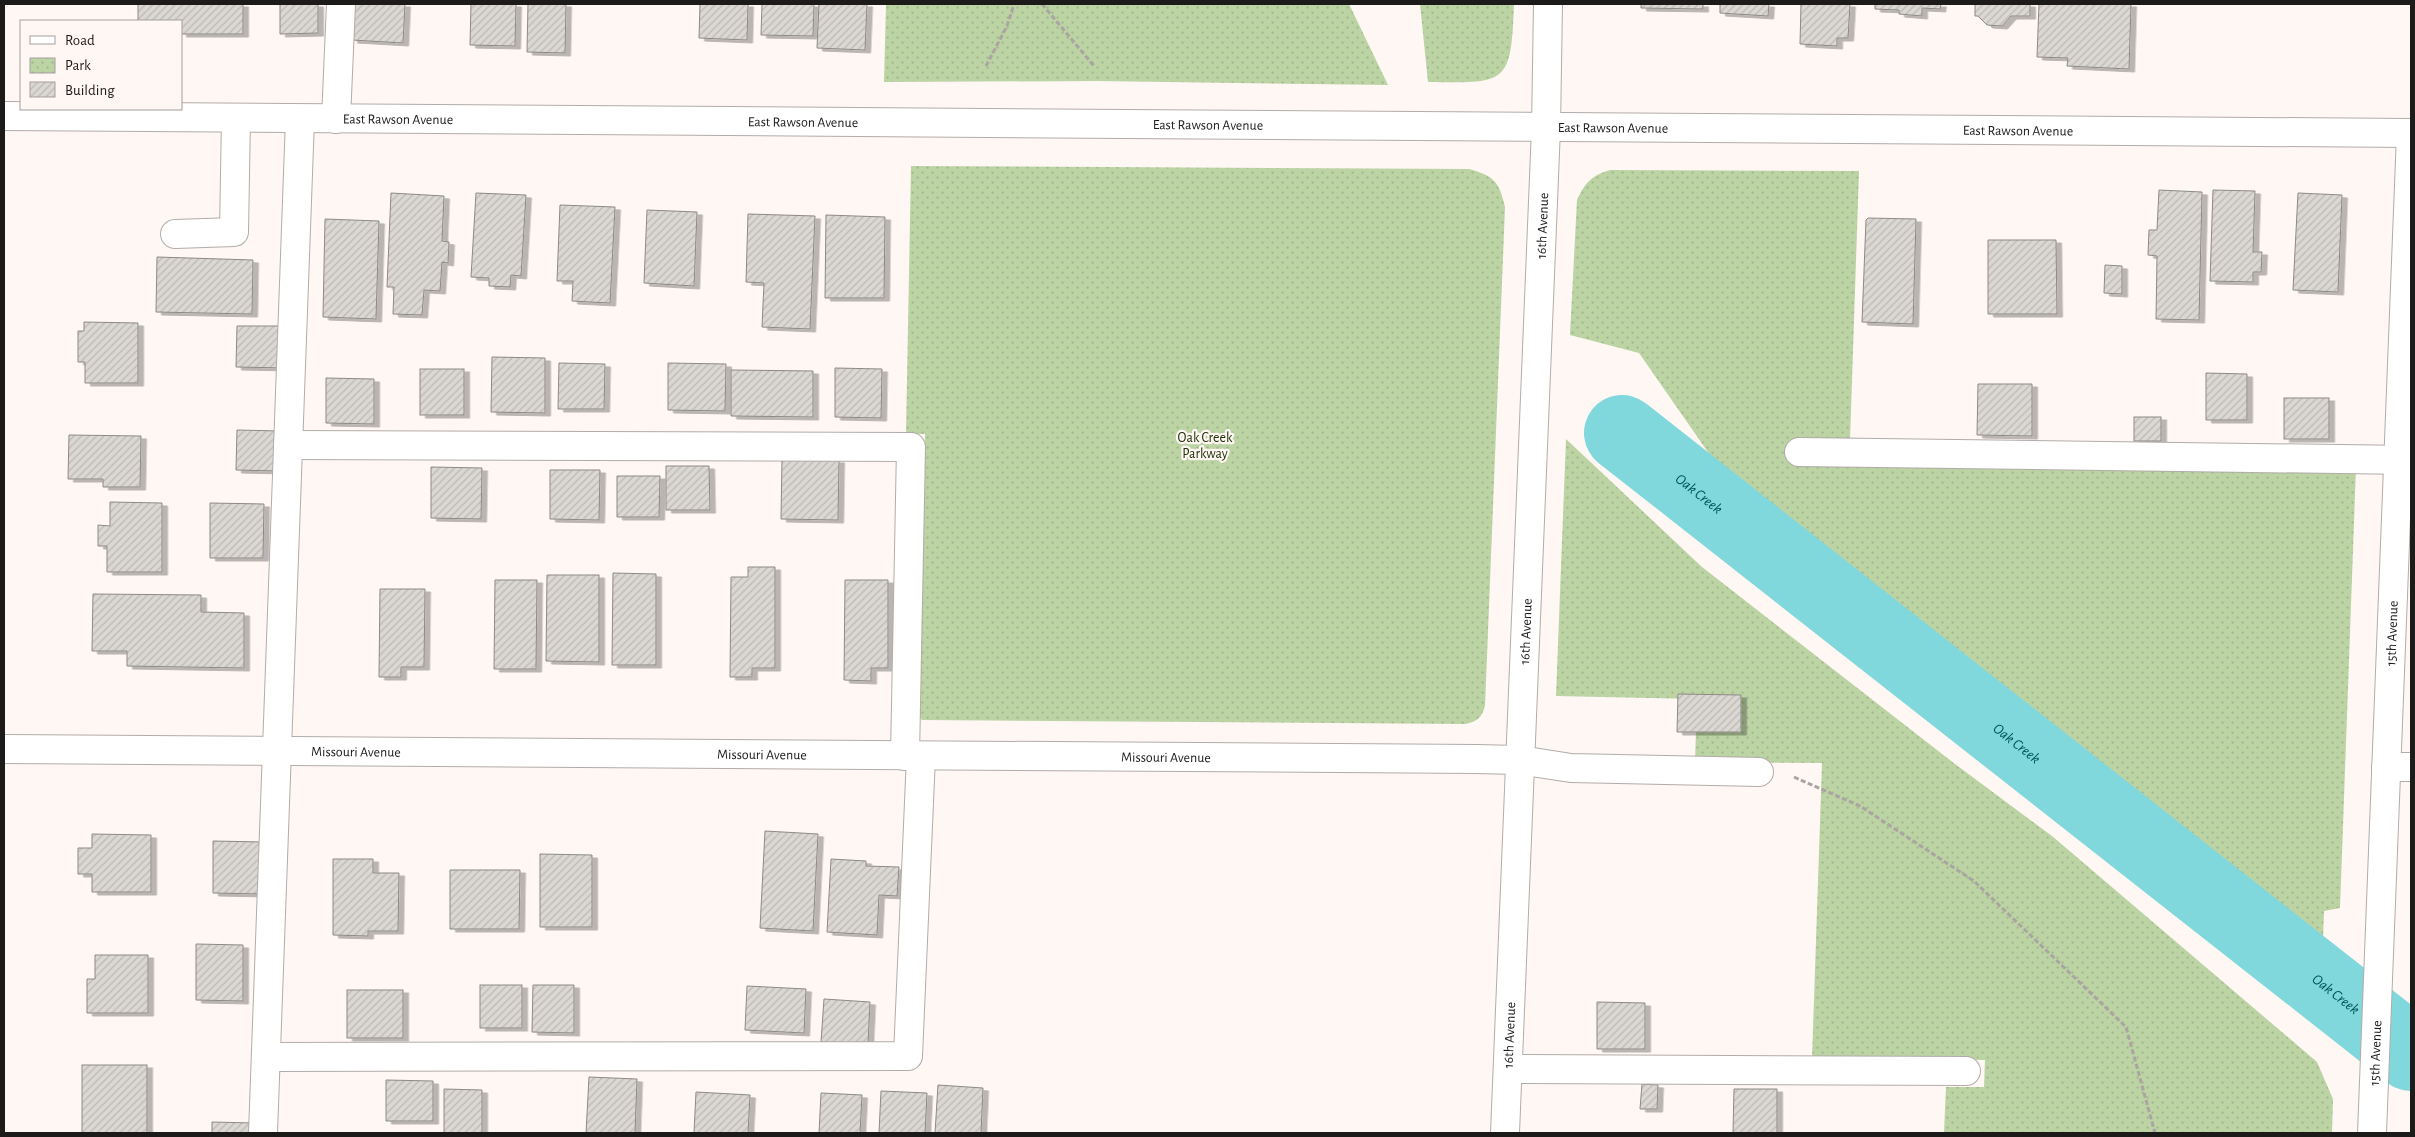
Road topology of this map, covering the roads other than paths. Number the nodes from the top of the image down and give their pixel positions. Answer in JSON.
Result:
{"nodes":[{"id":1,"x":341,"y":4,"type":"edge"},
{"id":2,"x":1548,"y":4,"type":"edge"},
{"id":3,"x":4,"y":116,"type":"edge"},
{"id":4,"x":236,"y":118,"type":"junction"},
{"id":5,"x":300,"y":119,"type":"junction"},
{"id":6,"x":336,"y":119,"type":"junction"},
{"id":7,"x":1546,"y":128,"type":"junction"},
{"id":8,"x":2411,"y":134,"type":"edge"},
{"id":9,"x":175,"y":234,"type":"dead end"},
{"id":10,"x":288,"y":445,"type":"junction"},
{"id":11,"x":1799,"y":452,"type":"dead end"},
{"id":12,"x":2405,"y":460,"type":"edge"},
{"id":13,"x":4,"y":749,"type":"edge"},
{"id":14,"x":277,"y":751,"type":"junction"},
{"id":15,"x":913,"y":756,"type":"junction"},
{"id":16,"x":1519,"y":760,"type":"junction"},
{"id":17,"x":2399,"y":767,"type":"edge"},
{"id":18,"x":1759,"y":772,"type":"road end"},
{"id":19,"x":266,"y":1057,"type":"junction"},
{"id":20,"x":1508,"y":1069,"type":"junction"},
{"id":21,"x":1966,"y":1071,"type":"dead end"},
{"id":22,"x":2372,"y":1130,"type":"edge"},
{"id":23,"x":263,"y":1133,"type":"edge"},
{"id":24,"x":1505,"y":1133,"type":"edge"}],
"edges":[{"from":1,"to":6,"type":"street"},
{"from":2,"to":7,"type":"street"},
{"from":3,"to":4,"type":"street","name":"East Rawson Avenue"},
{"from":4,"to":5,"type":"street","name":"East Rawson Avenue"},
{"from":4,"to":9,"type":"street"},
{"from":5,"to":6,"type":"street","name":"East Rawson Avenue"},
{"from":5,"to":10,"type":"street"},
{"from":6,"to":7,"type":"street","name":"East Rawson Avenue"},
{"from":7,"to":8,"type":"street","name":"East Rawson Avenue"},
{"from":7,"to":16,"type":"street","name":"16th Avenue"},
{"from":8,"to":12,"type":"street","name":"15th Avenue"},
{"from":10,"to":14,"type":"street"},
{"from":10,"to":15,"type":"street"},
{"from":11,"to":12,"type":"street"},
{"from":12,"to":17,"type":"street","name":"15th Avenue"},
{"from":13,"to":14,"type":"street","name":"Missouri Avenue"},
{"from":14,"to":15,"type":"street","name":"Missouri Avenue"},
{"from":14,"to":19,"type":"street"},
{"from":15,"to":16,"type":"street","name":"Missouri Avenue"},
{"from":15,"to":19,"type":"street"},
{"from":16,"to":18,"type":"street","name":"Missouri Avenue"},
{"from":16,"to":20,"type":"street","name":"16th Avenue"},
{"from":17,"to":22,"type":"street","name":"15th Avenue"},
{"from":19,"to":23,"type":"street"},
{"from":20,"to":21,"type":"street"},
{"from":20,"to":24,"type":"street","name":"16th Avenue"}]}
